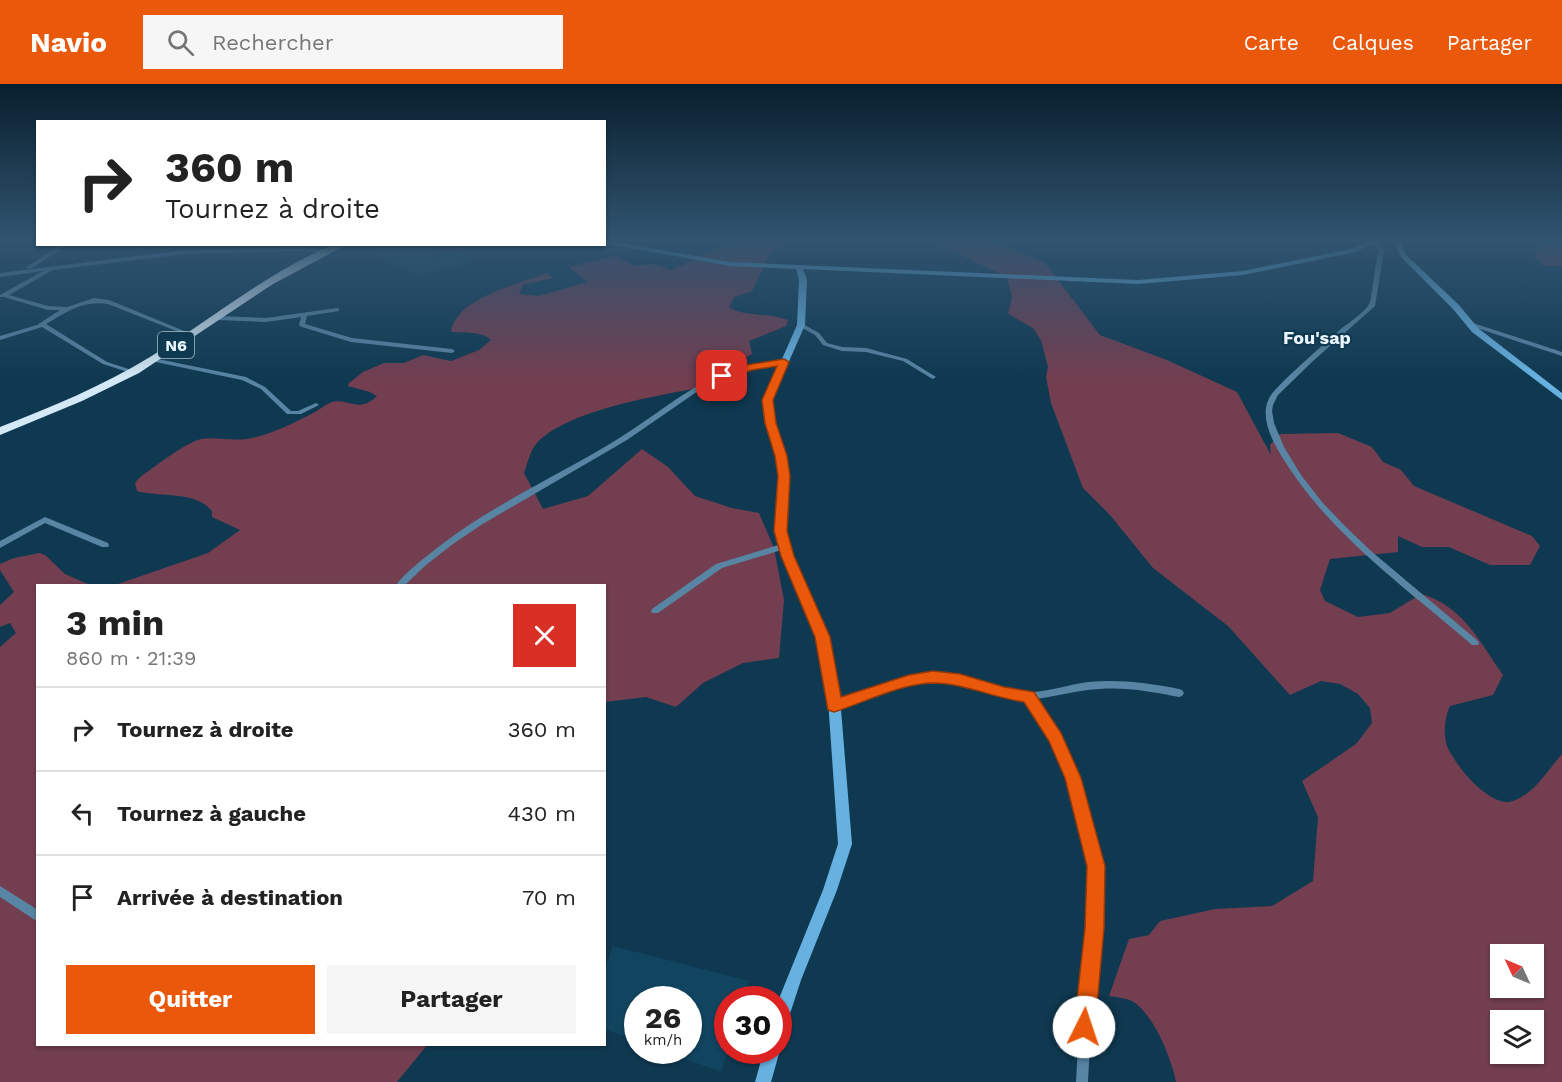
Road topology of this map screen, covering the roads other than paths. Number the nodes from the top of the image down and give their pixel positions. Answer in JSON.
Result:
{"nodes":[{"id":1,"x":19,"y":287,"type":"edge"},
{"id":2,"x":260,"y":287,"type":"edge"},
{"id":3,"x":803,"y":287,"type":"edge"},
{"id":4,"x":1375,"y":287,"type":"edge"},
{"id":5,"x":1433,"y":287,"type":"edge"},
{"id":6,"x":2,"y":296,"type":"edge"},
{"id":7,"x":67,"y":309,"type":"junction"},
{"id":8,"x":337,"y":310,"type":"dead end"},
{"id":9,"x":304,"y":316,"type":"junction"},
{"id":10,"x":216,"y":318,"type":"junction"},
{"id":11,"x":1470,"y":324,"type":"junction"},
{"id":12,"x":39,"y":325,"type":"junction"},
{"id":13,"x":801,"y":325,"type":"junction"},
{"id":14,"x":191,"y":335,"type":"junction"},
{"id":15,"x":0,"y":338,"type":"edge"},
{"id":16,"x":452,"y":351,"type":"dead end"},
{"id":17,"x":1562,"y":354,"type":"edge"},
{"id":18,"x":153,"y":360,"type":"junction"},
{"id":19,"x":784,"y":362,"type":"junction"},
{"id":20,"x":133,"y":372,"type":"junction"},
{"id":21,"x":933,"y":377,"type":"dead end"},
{"id":22,"x":1562,"y":397,"type":"edge"},
{"id":23,"x":316,"y":405,"type":"dead end"},
{"id":24,"x":0,"y":432,"type":"edge"},
{"id":25,"x":0,"y":545,"type":"edge"},
{"id":26,"x":105,"y":545,"type":"dead end"},
{"id":27,"x":785,"y":546,"type":"junction"},
{"id":28,"x":401,"y":584,"type":"edge"},
{"id":29,"x":655,"y":611,"type":"dead end"},
{"id":30,"x":1475,"y":643,"type":"dead end"},
{"id":31,"x":1179,"y":693,"type":"dead end"},
{"id":32,"x":1029,"y":696,"type":"junction"},
{"id":33,"x":834,"y":705,"type":"junction"},
{"id":34,"x":0,"y":891,"type":"edge"},
{"id":35,"x":36,"y":916,"type":"edge"},
{"id":36,"x":792,"y":987,"type":"edge"},
{"id":37,"x":768,"y":1064,"type":"edge"},
{"id":38,"x":763,"y":1082,"type":"edge"},
{"id":39,"x":1082,"y":1082,"type":"edge"}],
"edges":[{"from":1,"to":6,"type":"street"},
{"from":2,"to":10,"type":"highway","number":"N6"},
{"from":3,"to":13,"type":"street"},
{"from":4,"to":30,"type":"street"},
{"from":5,"to":11,"type":"street"},
{"from":6,"to":7,"type":"street"},
{"from":7,"to":12,"type":"street"},
{"from":7,"to":14,"type":"street"},
{"from":8,"to":9,"type":"street"},
{"from":9,"to":10,"type":"street"},
{"from":9,"to":16,"type":"street"},
{"from":10,"to":14,"type":"highway","number":"N6"},
{"from":11,"to":17,"type":"street"},
{"from":11,"to":22,"type":"street"},
{"from":12,"to":15,"type":"street"},
{"from":12,"to":20,"type":"street"},
{"from":13,"to":19,"type":"street"},
{"from":13,"to":21,"type":"street"},
{"from":14,"to":18,"type":"highway","number":"N6"},
{"from":18,"to":20,"type":"highway","number":"N6"},
{"from":18,"to":23,"type":"street"},
{"from":19,"to":27,"type":"street"},
{"from":19,"to":28,"type":"street"},
{"from":20,"to":24,"type":"highway","number":"N6"},
{"from":25,"to":26,"type":"street"},
{"from":27,"to":29,"type":"street"},
{"from":27,"to":33,"type":"street"},
{"from":31,"to":32,"type":"street"},
{"from":32,"to":33,"type":"street"},
{"from":32,"to":39,"type":"street"},
{"from":33,"to":36,"type":"street"},
{"from":34,"to":35,"type":"street"},
{"from":37,"to":38,"type":"street"}]}
